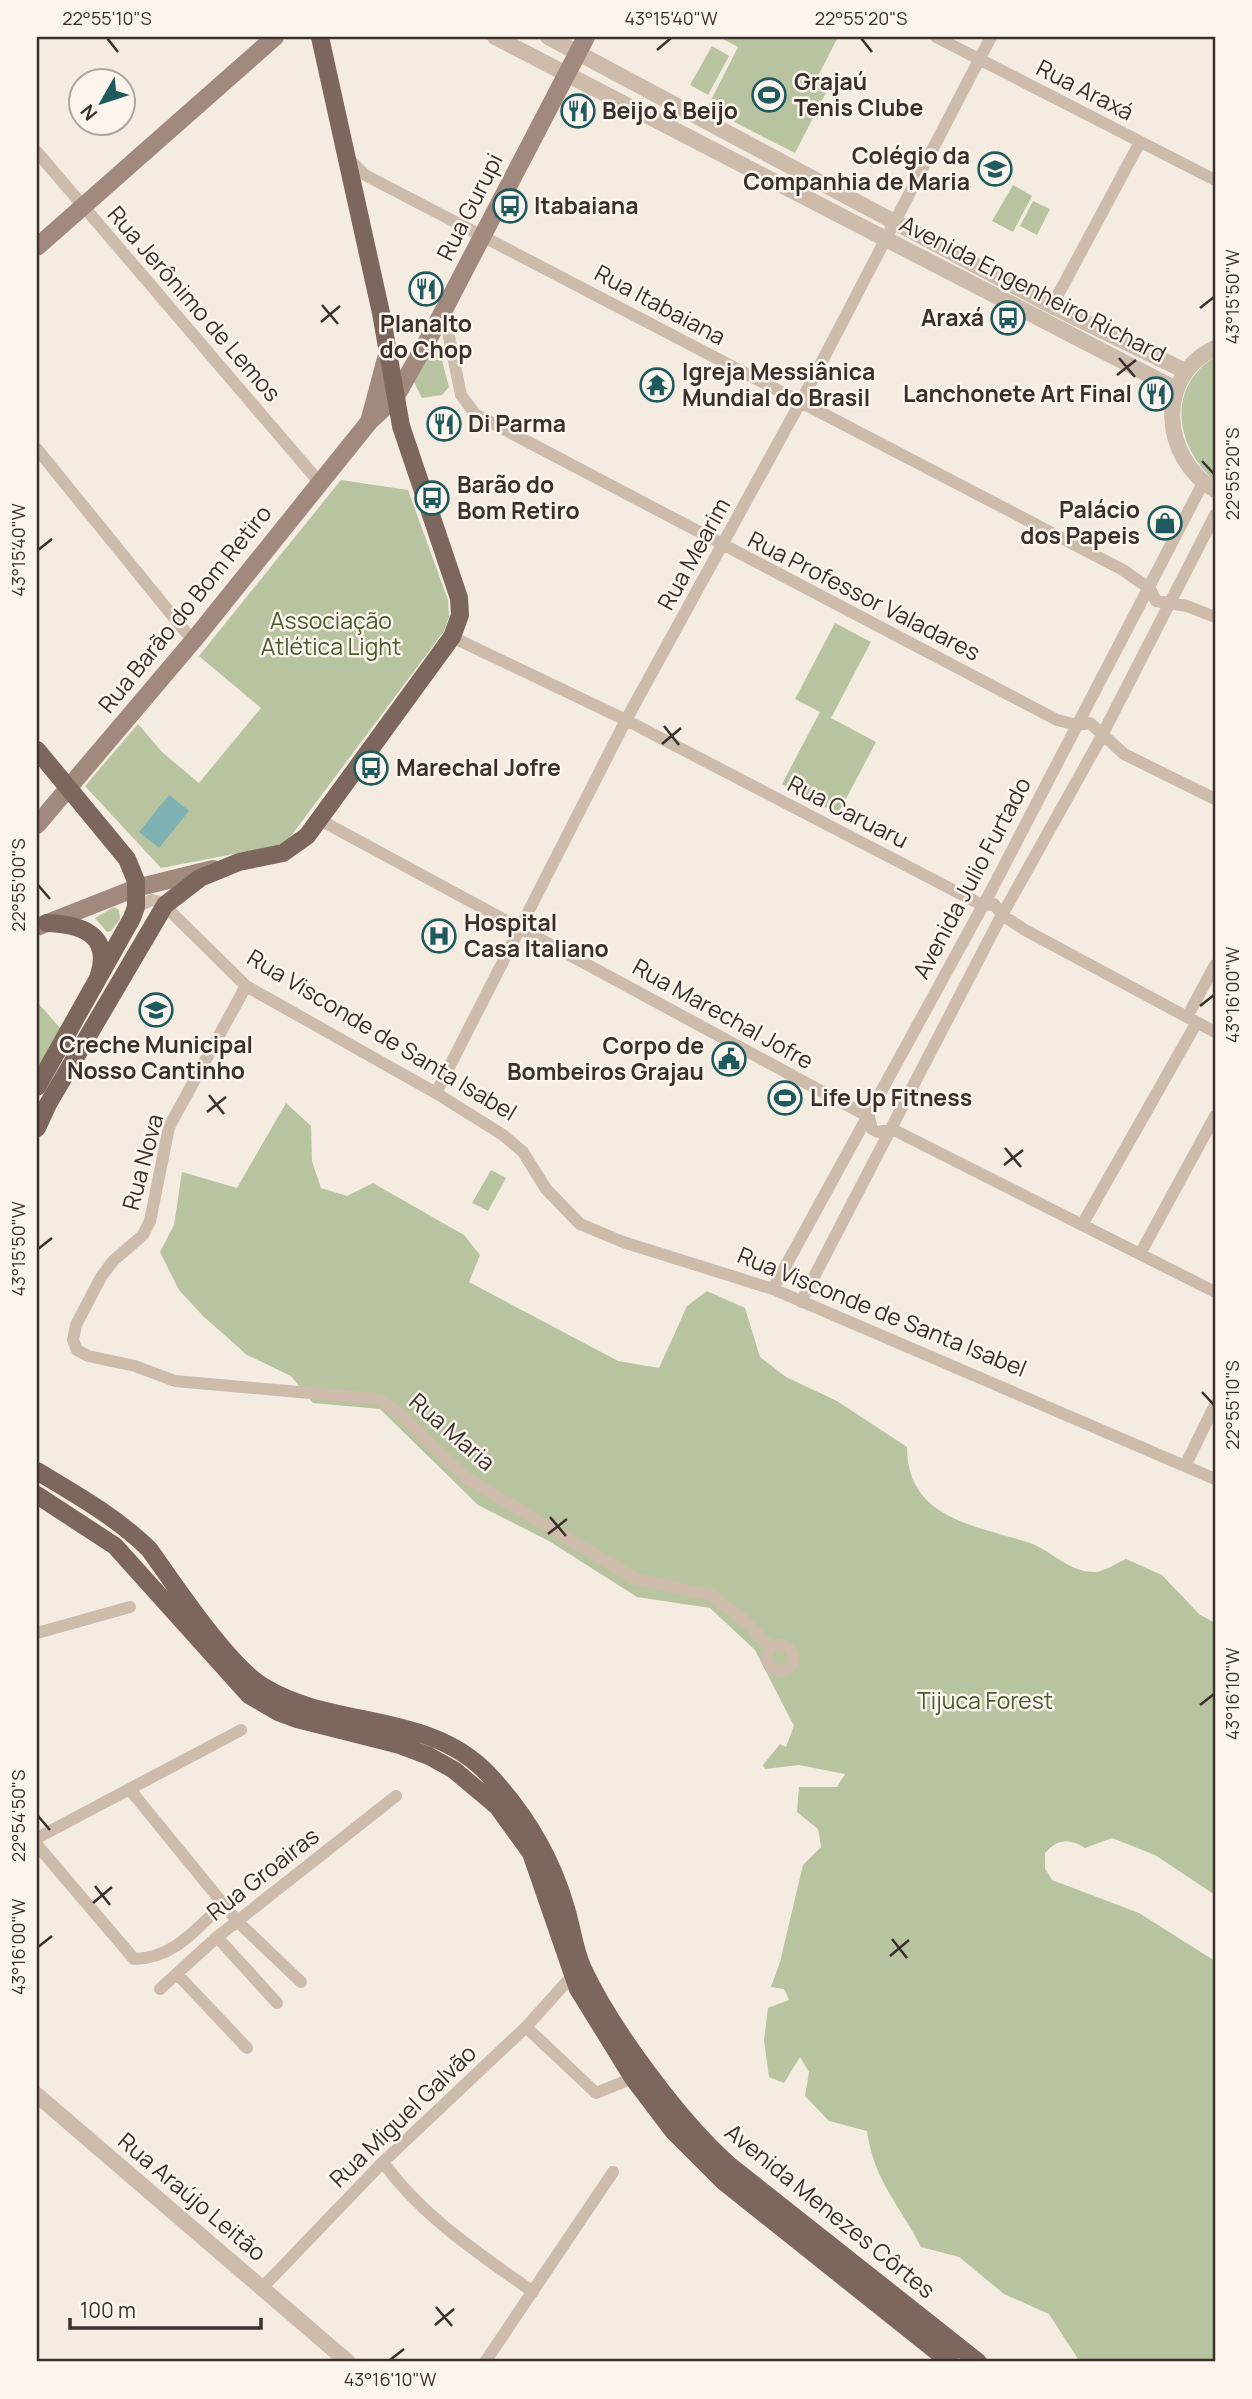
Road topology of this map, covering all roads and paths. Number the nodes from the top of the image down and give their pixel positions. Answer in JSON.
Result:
{"nodes":[{"id":1,"x":275,"y":37,"type":"edge"},
{"id":2,"x":320,"y":37,"type":"edge"},
{"id":3,"x":495,"y":37,"type":"edge"},
{"id":4,"x":548,"y":37,"type":"edge"},
{"id":5,"x":936,"y":37,"type":"edge"},
{"id":6,"x":991,"y":37,"type":"edge"},
{"id":7,"x":582,"y":44,"type":"edge"},
{"id":8,"x":978,"y":60,"type":"junction"},
{"id":9,"x":566,"y":74,"type":"junction"},
{"id":10,"x":1140,"y":142,"type":"junction"},
{"id":11,"x":37,"y":152,"type":"edge"},
{"id":12,"x":347,"y":157,"type":"junction"},
{"id":13,"x":1215,"y":180,"type":"edge"},
{"id":14,"x":82,"y":207,"type":"junction"},
{"id":15,"x":897,"y":222,"type":"junction"},
{"id":16,"x":483,"y":236,"type":"junction"},
{"id":17,"x":887,"y":239,"type":"junction"},
{"id":18,"x":37,"y":247,"type":"edge"},
{"id":19,"x":1052,"y":306,"type":"junction"},
{"id":20,"x":444,"y":312,"type":"junction"},
{"id":21,"x":1215,"y":348,"type":"edge"},
{"id":22,"x":388,"y":351,"type":"junction"},
{"id":23,"x":1185,"y":371,"type":"junction"},
{"id":24,"x":1176,"y":388,"type":"junction"},
{"id":25,"x":395,"y":398,"type":"junction"},
{"id":26,"x":799,"y":402,"type":"junction"},
{"id":27,"x":369,"y":422,"type":"junction"},
{"id":28,"x":37,"y":449,"type":"edge"},
{"id":29,"x":320,"y":483,"type":"junction"},
{"id":30,"x":1209,"y":487,"type":"edge"},
{"id":31,"x":1215,"y":515,"type":"edge"},
{"id":32,"x":722,"y":546,"type":"junction"},
{"id":33,"x":1152,"y":585,"type":"junction"},
{"id":34,"x":1177,"y":589,"type":"junction"},
{"id":35,"x":1170,"y":602,"type":"junction"},
{"id":36,"x":1215,"y":617,"type":"edge"},
{"id":37,"x":452,"y":637,"type":"junction"},
{"id":38,"x":193,"y":641,"type":"junction"},
{"id":39,"x":626,"y":720,"type":"junction"},
{"id":40,"x":1074,"y":730,"type":"junction"},
{"id":41,"x":1100,"y":735,"type":"junction"},
{"id":42,"x":1092,"y":749,"type":"junction"},
{"id":43,"x":37,"y":750,"type":"edge"},
{"id":44,"x":69,"y":788,"type":"junction"},
{"id":45,"x":1215,"y":799,"type":"edge"},
{"id":46,"x":320,"y":820,"type":"junction"},
{"id":47,"x":37,"y":825,"type":"edge"},
{"id":48,"x":239,"y":862,"type":"junction"},
{"id":49,"x":136,"y":888,"type":"junction"},
{"id":50,"x":165,"y":905,"type":"junction"},
{"id":51,"x":136,"y":907,"type":"junction"},
{"id":52,"x":979,"y":909,"type":"junction"},
{"id":53,"x":999,"y":921,"type":"junction"},
{"id":54,"x":42,"y":925,"type":"edge"},
{"id":55,"x":519,"y":927,"type":"junction"},
{"id":56,"x":1215,"y":965,"type":"edge"},
{"id":57,"x":246,"y":986,"type":"junction"},
{"id":58,"x":94,"y":987,"type":"junction"},
{"id":59,"x":1192,"y":1020,"type":"junction"},
{"id":60,"x":1215,"y":1032,"type":"edge"},
{"id":61,"x":37,"y":1087,"type":"edge"},
{"id":62,"x":436,"y":1093,"type":"junction"},
{"id":63,"x":870,"y":1114,"type":"junction"},
{"id":64,"x":1215,"y":1116,"type":"edge"},
{"id":65,"x":894,"y":1126,"type":"junction"},
{"id":66,"x":37,"y":1128,"type":"edge"},
{"id":67,"x":1082,"y":1225,"type":"junction"},
{"id":68,"x":1140,"y":1254,"type":"junction"},
{"id":69,"x":773,"y":1289,"type":"junction"},
{"id":70,"x":1215,"y":1292,"type":"edge"},
{"id":71,"x":802,"y":1302,"type":"junction"},
{"id":72,"x":73,"y":1340,"type":"joint"},
{"id":73,"x":1215,"y":1405,"type":"edge"},
{"id":74,"x":1185,"y":1466,"type":"junction"},
{"id":75,"x":37,"y":1471,"type":"edge"},
{"id":76,"x":1215,"y":1479,"type":"edge"},
{"id":77,"x":37,"y":1495,"type":"edge"},
{"id":78,"x":130,"y":1607,"type":"dead end"},
{"id":79,"x":37,"y":1633,"type":"edge"},
{"id":80,"x":771,"y":1648,"type":"dead end"},
{"id":81,"x":242,"y":1730,"type":"dead end"},
{"id":82,"x":131,"y":1791,"type":"junction"},
{"id":83,"x":396,"y":1796,"type":"dead end"},
{"id":84,"x":37,"y":1838,"type":"edge"},
{"id":85,"x":37,"y":1845,"type":"edge"},
{"id":86,"x":223,"y":1904,"type":"junction"},
{"id":87,"x":238,"y":1922,"type":"junction"},
{"id":88,"x":217,"y":1937,"type":"junction"},
{"id":89,"x":177,"y":1975,"type":"junction"},
{"id":90,"x":572,"y":1976,"type":"junction"},
{"id":91,"x":301,"y":1982,"type":"dead end"},
{"id":92,"x":160,"y":1989,"type":"dead end"},
{"id":93,"x":277,"y":2003,"type":"dead end"},
{"id":94,"x":526,"y":2027,"type":"junction"},
{"id":95,"x":247,"y":2048,"type":"dead end"},
{"id":96,"x":633,"y":2078,"type":"junction"},
{"id":97,"x":37,"y":2095,"type":"edge"},
{"id":98,"x":383,"y":2162,"type":"junction"},
{"id":99,"x":613,"y":2172,"type":"dead end"},
{"id":100,"x":263,"y":2287,"type":"junction"},
{"id":101,"x":533,"y":2292,"type":"junction"},
{"id":102,"x":348,"y":2362,"type":"edge"},
{"id":103,"x":485,"y":2362,"type":"edge"},
{"id":104,"x":950,"y":2362,"type":"edge"},
{"id":105,"x":978,"y":2362,"type":"edge"}],
"edges":[{"from":1,"to":14,"type":"main road"},
{"from":2,"to":12,"type":"main road","name":"Rua Barão do Bom Retiro"},
{"from":3,"to":9,"type":"street","name":"Avenida Engenheiro Richard"},
{"from":4,"to":7,"type":"street","name":"Avenida Engenheiro Richard"},
{"from":5,"to":8,"type":"street","name":"Rua Araxá"},
{"from":6,"to":8,"type":"street","name":"Rua Mearim"},
{"from":7,"to":9,"type":"main road","name":"Rua Gurupi"},
{"from":7,"to":15,"type":"street","name":"Avenida Engenheiro Richard"},
{"from":8,"to":10,"type":"street","name":"Rua Araxá"},
{"from":8,"to":15,"type":"street","name":"Rua Mearim"},
{"from":9,"to":16,"type":"main road","name":"Rua Gurupi"},
{"from":9,"to":17,"type":"street","name":"Avenida Engenheiro Richard"},
{"from":10,"to":13,"type":"street","name":"Rua Araxá"},
{"from":10,"to":19,"type":"street"},
{"from":11,"to":14,"type":"street","name":"Rua Jerônimo de Lemos"},
{"from":12,"to":16,"type":"street","name":"Rua Itabaiana"},
{"from":12,"to":22,"type":"main road","name":"Rua Barão do Bom Retiro"},
{"from":14,"to":18,"type":"main road"},
{"from":14,"to":29,"type":"street","name":"Rua Jerônimo de Lemos"},
{"from":15,"to":17,"type":"street","name":"Rua Mearim"},
{"from":15,"to":19,"type":"street","name":"Avenida Engenheiro Richard"},
{"from":16,"to":20,"type":"main road","name":"Rua Gurupi"},
{"from":16,"to":26,"type":"street","name":"Rua Itabaiana"},
{"from":17,"to":24,"type":"street","name":"Avenida Engenheiro Richard"},
{"from":17,"to":26,"type":"street","name":"Rua Mearim"},
{"from":19,"to":23,"type":"street","name":"Avenida Engenheiro Richard"},
{"from":20,"to":25,"type":"main road","name":"Rua Gurupi"},
{"from":20,"to":32,"type":"street","name":"Rua Professor Valadares"},
{"from":21,"to":23,"type":"street"},
{"from":22,"to":25,"type":"main road","name":"Rua Barão do Bom Retiro"},
{"from":22,"to":27,"type":"main road","name":"Rua Barão do Bom Retiro"},
{"from":23,"to":24,"type":"street"},
{"from":24,"to":30,"type":"street"},
{"from":25,"to":27,"type":"main road","name":"Rua Barão do Bom Retiro"},
{"from":25,"to":37,"type":"main road"},
{"from":26,"to":32,"type":"street","name":"Rua Mearim"},
{"from":26,"to":33,"type":"street","name":"Rua Itabaiana"},
{"from":27,"to":29,"type":"main road","name":"Rua Barão do Bom Retiro"},
{"from":28,"to":38,"type":"street"},
{"from":29,"to":38,"type":"main road","name":"Rua Barão do Bom Retiro"},
{"from":30,"to":33,"type":"street","name":"Avenida Julio Furtado"},
{"from":31,"to":34,"type":"street","name":"Avenida Julio Furtado"},
{"from":32,"to":39,"type":"street","name":"Rua Mearim"},
{"from":32,"to":40,"type":"street","name":"Rua Professor Valadares"},
{"from":33,"to":34,"type":"street","name":"Rua Itabaiana"},
{"from":33,"to":35,"type":"street","name":"Rua Itabaiana"},
{"from":33,"to":40,"type":"street","name":"Avenida Julio Furtado"},
{"from":34,"to":35,"type":"street","name":"Avenida Julio Furtado"},
{"from":35,"to":36,"type":"street","name":"Rua Itabaiana"},
{"from":35,"to":41,"type":"street","name":"Avenida Julio Furtado"},
{"from":37,"to":39,"type":"street","name":"Rua Caruaru"},
{"from":37,"to":46,"type":"main road"},
{"from":38,"to":44,"type":"main road","name":"Rua Barão do Bom Retiro"},
{"from":39,"to":52,"type":"street","name":"Rua Caruaru"},
{"from":39,"to":55,"type":"street","name":"Rua Mearim"},
{"from":40,"to":41,"type":"street","name":"Rua Professor Valadares"},
{"from":40,"to":42,"type":"street","name":"Rua Professor Valadares"},
{"from":40,"to":52,"type":"street","name":"Avenida Julio Furtado"},
{"from":41,"to":42,"type":"street","name":"Avenida Julio Furtado"},
{"from":41,"to":45,"type":"street","name":"Rua Professor Valadares"},
{"from":42,"to":53,"type":"street","name":"Avenida Julio Furtado"},
{"from":43,"to":44,"type":"main road"},
{"from":44,"to":47,"type":"main road","name":"Rua Barão do Bom Retiro"},
{"from":44,"to":49,"type":"main road"},
{"from":46,"to":48,"type":"main road"},
{"from":46,"to":55,"type":"street","name":"Rua Marechal Jofre"},
{"from":48,"to":49,"type":"main road"},
{"from":48,"to":50,"type":"main road"},
{"from":49,"to":51,"type":"main road"},
{"from":49,"to":54,"type":"main road"},
{"from":50,"to":51,"type":"street"},
{"from":50,"to":57,"type":"street","name":"Rua Visconde de Santa Isabel"},
{"from":50,"to":66,"type":"main road"},
{"from":51,"to":58,"type":"main road"},
{"from":52,"to":53,"type":"street","name":"Rua Caruaru"},
{"from":52,"to":53,"type":"street","name":"Rua Caruaru"},
{"from":52,"to":63,"type":"street","name":"Avenida Julio Furtado"},
{"from":53,"to":59,"type":"street","name":"Rua Caruaru"},
{"from":53,"to":65,"type":"street","name":"Avenida Julio Furtado"},
{"from":54,"to":58,"type":"main road"},
{"from":55,"to":62,"type":"street","name":"Rua Mearim"},
{"from":55,"to":63,"type":"street","name":"Rua Marechal Jofre"},
{"from":56,"to":59,"type":"street"},
{"from":57,"to":62,"type":"street","name":"Rua Visconde de Santa Isabel"},
{"from":57,"to":72,"type":"street","name":"Rua Nova"},
{"from":58,"to":61,"type":"main road"},
{"from":59,"to":60,"type":"street","name":"Rua Caruaru"},
{"from":59,"to":67,"type":"street"},
{"from":62,"to":69,"type":"street","name":"Rua Visconde de Santa Isabel"},
{"from":63,"to":65,"type":"street","name":"Rua Marechal Jofre"},
{"from":63,"to":65,"type":"street","name":"Rua Marechal Jofre"},
{"from":63,"to":69,"type":"street","name":"Avenida Julio Furtado"},
{"from":64,"to":68,"type":"street"},
{"from":65,"to":67,"type":"street","name":"Rua Marechal Jofre"},
{"from":65,"to":71,"type":"street","name":"Avenida Julio Furtado"},
{"from":67,"to":68,"type":"street","name":"Rua Marechal Jofre"},
{"from":68,"to":70,"type":"street","name":"Rua Marechal Jofre"},
{"from":69,"to":71,"type":"street","name":"Rua Visconde de Santa Isabel"},
{"from":71,"to":74,"type":"street","name":"Rua Visconde de Santa Isabel"},
{"from":72,"to":80,"type":"street","name":"Rua Maria"},
{"from":73,"to":74,"type":"street"},
{"from":74,"to":76,"type":"street","name":"Rua Visconde de Santa Isabel"},
{"from":75,"to":105,"type":"main road","name":"Avenida Menezes Côrtes"},
{"from":77,"to":90,"type":"main road","name":"Avenida Menezes Côrtes"},
{"from":78,"to":79,"type":"street"},
{"from":81,"to":82,"type":"street"},
{"from":82,"to":84,"type":"street"},
{"from":82,"to":86,"type":"street"},
{"from":83,"to":87,"type":"street","name":"Rua Groairas"},
{"from":85,"to":86,"type":"street"},
{"from":86,"to":87,"type":"street"},
{"from":87,"to":88,"type":"street","name":"Rua Groairas"},
{"from":87,"to":91,"type":"street"},
{"from":88,"to":89,"type":"street","name":"Rua Groairas"},
{"from":88,"to":93,"type":"street"},
{"from":89,"to":92,"type":"street","name":"Rua Groairas"},
{"from":89,"to":95,"type":"street"},
{"from":90,"to":94,"type":"street","name":"Rua Miguel Galvão"},
{"from":90,"to":96,"type":"main road","name":"Avenida Menezes Côrtes"},
{"from":94,"to":96,"type":"street"},
{"from":94,"to":98,"type":"street","name":"Rua Miguel Galvão"},
{"from":96,"to":104,"type":"main road","name":"Avenida Menezes Côrtes"},
{"from":97,"to":100,"type":"street","name":"Rua Araújo Leitão"},
{"from":98,"to":100,"type":"street","name":"Rua Miguel Galvão"},
{"from":98,"to":101,"type":"street"},
{"from":99,"to":101,"type":"street"},
{"from":100,"to":102,"type":"street","name":"Rua Araújo Leitão"},
{"from":101,"to":103,"type":"street"}]}
